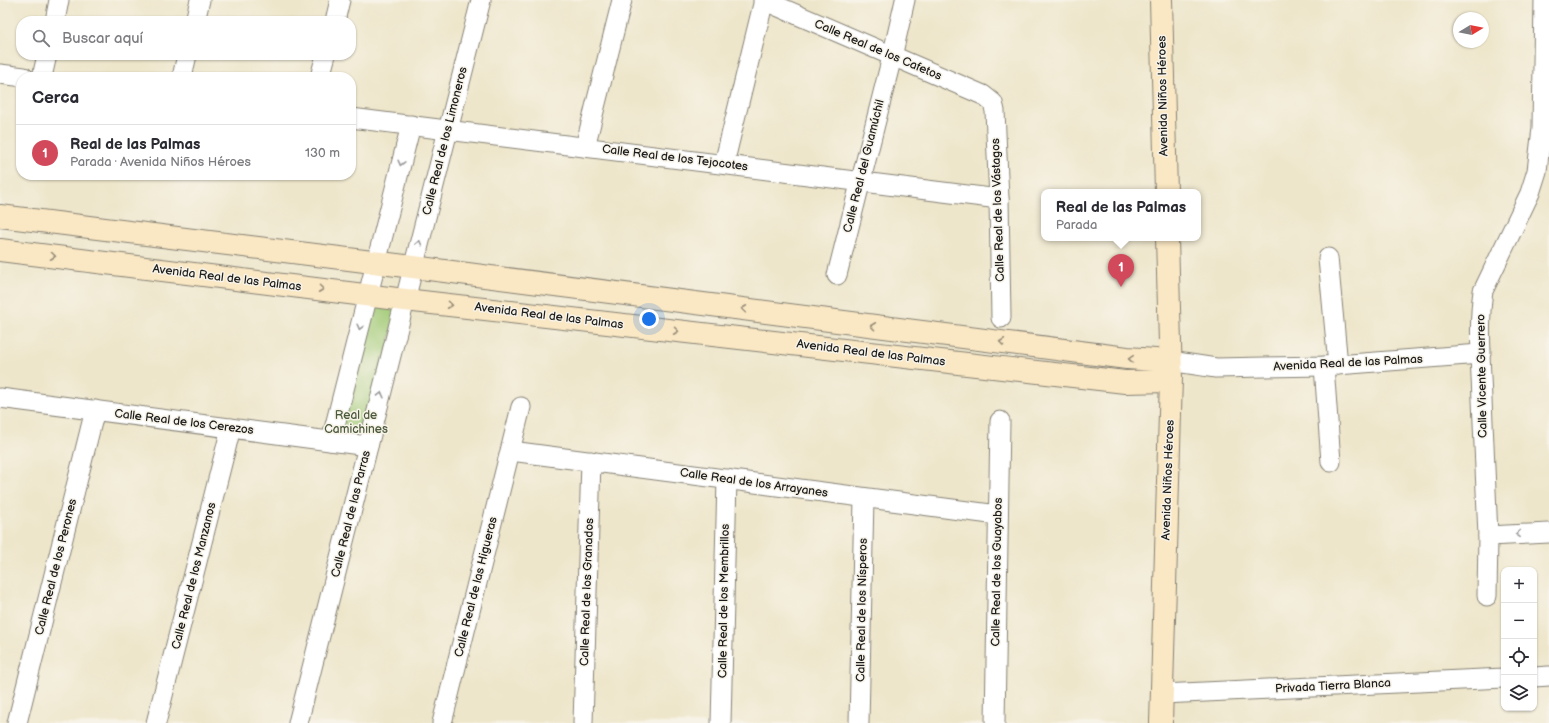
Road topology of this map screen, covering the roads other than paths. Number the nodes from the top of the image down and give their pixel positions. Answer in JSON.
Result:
{"nodes":[{"id":1,"x":59,"y":0,"type":"edge"},
{"id":2,"x":200,"y":0,"type":"edge"},
{"id":3,"x":340,"y":0,"type":"edge"},
{"id":4,"x":481,"y":0,"type":"edge"},
{"id":5,"x":622,"y":0,"type":"edge"},
{"id":6,"x":763,"y":0,"type":"edge"},
{"id":7,"x":905,"y":0,"type":"edge"},
{"id":8,"x":1161,"y":0,"type":"edge"},
{"id":9,"x":1545,"y":6,"type":"edge"},
{"id":10,"x":56,"y":16,"type":"edge"},
{"id":11,"x":196,"y":16,"type":"edge"},
{"id":12,"x":336,"y":16,"type":"edge"},
{"id":13,"x":892,"y":57,"type":"junction"},
{"id":14,"x":46,"y":60,"type":"edge"},
{"id":15,"x":186,"y":60,"type":"edge"},
{"id":16,"x":325,"y":60,"type":"edge"},
{"id":17,"x":43,"y":72,"type":"edge"},
{"id":18,"x":183,"y":72,"type":"edge"},
{"id":19,"x":321,"y":72,"type":"edge"},
{"id":20,"x":0,"y":74,"type":"edge"},
{"id":21,"x":16,"y":76,"type":"edge"},
{"id":22,"x":993,"y":103,"type":"joint"},
{"id":23,"x":356,"y":119,"type":"edge"},
{"id":24,"x":411,"y":126,"type":"junction"},
{"id":25,"x":448,"y":130,"type":"junction"},
{"id":26,"x":585,"y":147,"type":"junction"},
{"id":27,"x":724,"y":164,"type":"junction"},
{"id":28,"x":860,"y":182,"type":"junction"},
{"id":29,"x":1166,"y":189,"type":"edge"},
{"id":30,"x":999,"y":199,"type":"junction"},
{"id":31,"x":0,"y":216,"type":"edge"},
{"id":32,"x":26,"y":219,"type":"junction"},
{"id":33,"x":1167,"y":241,"type":"edge"},
{"id":34,"x":10,"y":251,"type":"edge"},
{"id":35,"x":1328,"y":258,"type":"dead end"},
{"id":36,"x":376,"y":262,"type":"junction"},
{"id":37,"x":837,"y":275,"type":"dead end"},
{"id":38,"x":409,"y":283,"type":"junction"},
{"id":39,"x":368,"y":295,"type":"junction"},
{"id":40,"x":1001,"y":318,"type":"dead end"},
{"id":41,"x":1480,"y":354,"type":"junction"},
{"id":42,"x":1331,"y":366,"type":"junction"},
{"id":43,"x":1170,"y":371,"type":"junction"},
{"id":44,"x":0,"y":398,"type":"edge"},
{"id":45,"x":522,"y":407,"type":"dead end"},
{"id":46,"x":95,"y":410,"type":"junction"},
{"id":47,"x":1000,"y":421,"type":"dead end"},
{"id":48,"x":231,"y":428,"type":"junction"},
{"id":49,"x":331,"y":441,"type":"junction"},
{"id":50,"x":368,"y":446,"type":"junction"},
{"id":51,"x":511,"y":451,"type":"junction"},
{"id":52,"x":590,"y":461,"type":"junction"},
{"id":53,"x":1331,"y":462,"type":"dead end"},
{"id":54,"x":727,"y":479,"type":"junction"},
{"id":55,"x":864,"y":498,"type":"junction"},
{"id":56,"x":998,"y":515,"type":"junction"},
{"id":57,"x":1549,"y":533,"type":"edge"},
{"id":58,"x":1488,"y":536,"type":"junction"},
{"id":59,"x":1487,"y":596,"type":"dead end"},
{"id":60,"x":1537,"y":676,"type":"edge"},
{"id":61,"x":1549,"y":676,"type":"edge"},
{"id":62,"x":1501,"y":678,"type":"edge"},
{"id":63,"x":1162,"y":694,"type":"junction"},
{"id":64,"x":17,"y":723,"type":"edge"},
{"id":65,"x":156,"y":723,"type":"edge"},
{"id":66,"x":298,"y":723,"type":"edge"},
{"id":67,"x":442,"y":723,"type":"edge"},
{"id":68,"x":583,"y":723,"type":"edge"},
{"id":69,"x":721,"y":723,"type":"edge"},
{"id":70,"x":859,"y":723,"type":"edge"},
{"id":71,"x":995,"y":723,"type":"edge"},
{"id":72,"x":1161,"y":723,"type":"edge"}],
"edges":[{"from":1,"to":10,"type":"street"},
{"from":2,"to":11,"type":"street"},
{"from":3,"to":12,"type":"street"},
{"from":4,"to":25,"type":"street","name":"Calle Real de los Limoneros"},
{"from":5,"to":26,"type":"street"},
{"from":6,"to":13,"type":"street","name":"Calle Real de los Cafetos"},
{"from":6,"to":27,"type":"street"},
{"from":7,"to":13,"type":"street","name":"Calle Real del Guamúchil"},
{"from":8,"to":29,"type":"street","name":"Avenida Niños Héroes"},
{"from":9,"to":41,"type":"street","name":"Calle Vicente Guerrero"},
{"from":13,"to":22,"type":"street","name":"Calle Real de los Cafetos"},
{"from":13,"to":28,"type":"street","name":"Calle Real del Guamúchil"},
{"from":14,"to":17,"type":"street"},
{"from":15,"to":18,"type":"street"},
{"from":16,"to":19,"type":"street"},
{"from":20,"to":21,"type":"street"},
{"from":22,"to":30,"type":"street","name":"Calle Real de los Vástagos"},
{"from":23,"to":24,"type":"street","name":"Calle Real de los Tejocotes"},
{"from":24,"to":25,"type":"street","name":"Calle Real de los Tejocotes"},
{"from":24,"to":36,"type":"street","one_way":true},
{"from":25,"to":26,"type":"street","name":"Calle Real de los Tejocotes"},
{"from":38,"to":25,"type":"street","name":"Calle Real de los Limoneros","one_way":true},
{"from":26,"to":27,"type":"street","name":"Calle Real de los Tejocotes"},
{"from":27,"to":28,"type":"street","name":"Calle Real de los Tejocotes"},
{"from":28,"to":30,"type":"street","name":"Calle Real de los Tejocotes"},
{"from":28,"to":37,"type":"street","name":"Calle Real del Guamúchil"},
{"from":30,"to":40,"type":"street","name":"Calle Real de los Vástagos"},
{"from":31,"to":32,"type":"street","name":"Avenida Real de las Palmas"},
{"from":32,"to":34,"type":"street"},
{"from":32,"to":36,"type":"street","name":"Avenida Real de las Palmas"},
{"from":33,"to":43,"type":"street","name":"Avenida Niños Héroes"},
{"from":34,"to":39,"type":"street","name":"Avenida Real de las Palmas","one_way":true},
{"from":35,"to":42,"type":"street"},
{"from":36,"to":38,"type":"street","name":"Avenida Real de las Palmas"},
{"from":36,"to":39,"type":"street"},
{"from":38,"to":39,"type":"street","name":"Avenida Real de las Palmas"},
{"from":43,"to":38,"type":"street","name":"Avenida Real de las Palmas","one_way":true},
{"from":38,"to":43,"type":"street","name":"Avenida Real de las Palmas","one_way":true},
{"from":50,"to":38,"type":"street","name":"Calle Real de las Parras","one_way":true},
{"from":39,"to":49,"type":"street","one_way":true},
{"from":41,"to":42,"type":"street","name":"Avenida Real de las Palmas"},
{"from":41,"to":58,"type":"street","name":"Calle Vicente Guerrero"},
{"from":42,"to":43,"type":"street","name":"Avenida Real de las Palmas"},
{"from":42,"to":53,"type":"street"},
{"from":43,"to":63,"type":"street","name":"Avenida Niños Héroes"},
{"from":44,"to":46,"type":"street","name":"Calle Real de los Cerezos"},
{"from":45,"to":51,"type":"street","name":"Calle Real de las Higueras"},
{"from":46,"to":48,"type":"street","name":"Calle Real de los Cerezos"},
{"from":46,"to":64,"type":"street","name":"Calle Real de los Perones"},
{"from":47,"to":56,"type":"street","name":"Calle Real de los Guayabos"},
{"from":48,"to":49,"type":"street","name":"Calle Real de los Cerezos"},
{"from":48,"to":65,"type":"street","name":"Calle Real de los Manzanos"},
{"from":49,"to":50,"type":"street","name":"Calle Real de los Cerezos"},
{"from":50,"to":66,"type":"street","name":"Calle Real de las Parras"},
{"from":51,"to":52,"type":"street","name":"Calle Real de los Arrayanes"},
{"from":51,"to":67,"type":"street","name":"Calle Real de las Higueras"},
{"from":52,"to":54,"type":"street","name":"Calle Real de los Arrayanes"},
{"from":52,"to":68,"type":"street","name":"Calle Real de los Granados"},
{"from":54,"to":55,"type":"street","name":"Calle Real de los Arrayanes"},
{"from":54,"to":69,"type":"street","name":"Calle Real de los Membrillos"},
{"from":55,"to":56,"type":"street","name":"Calle Real de los Arrayanes"},
{"from":55,"to":70,"type":"street","name":"Calle Real de los Nísperos"},
{"from":56,"to":71,"type":"street","name":"Calle Real de los Guayabos"},
{"from":57,"to":58,"type":"street","one_way":true},
{"from":58,"to":59,"type":"street","name":"Calle Vicente Guerrero"},
{"from":60,"to":61,"type":"street"},
{"from":62,"to":63,"type":"street","name":"Privada Tierra Blanca"},
{"from":63,"to":72,"type":"street","name":"Avenida Niños Héroes"}]}
